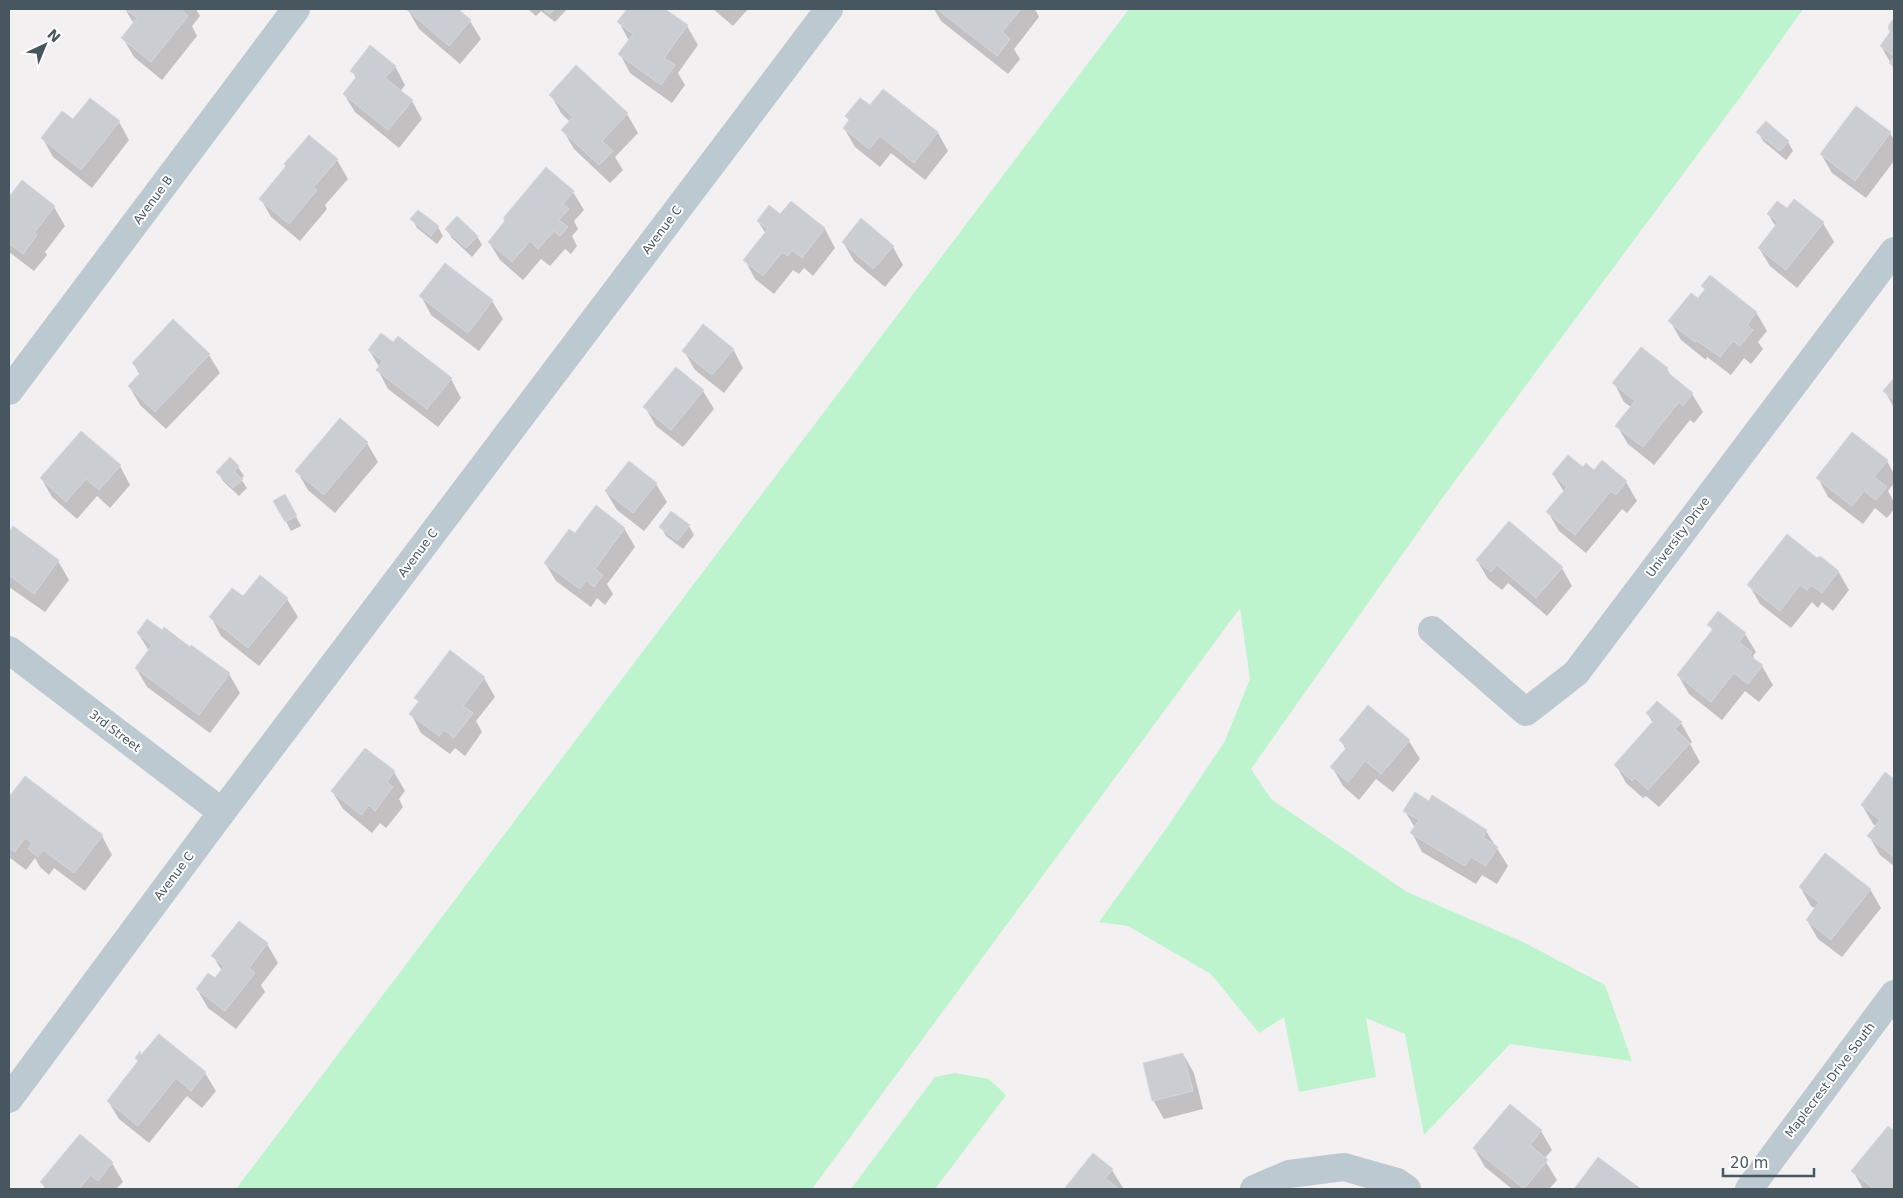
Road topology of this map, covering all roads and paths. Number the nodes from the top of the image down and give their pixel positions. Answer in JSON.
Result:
{"nodes":[{"id":1,"x":296,"y":9,"type":"edge"},
{"id":2,"x":829,"y":9,"type":"edge"},
{"id":3,"x":1894,"y":251,"type":"edge"},
{"id":4,"x":9,"y":391,"type":"edge"},
{"id":5,"x":1432,"y":630,"type":"dead end"},
{"id":6,"x":9,"y":650,"type":"edge"},
{"id":7,"x":222,"y":812,"type":"junction"},
{"id":8,"x":1894,"y":994,"type":"edge"},
{"id":9,"x":9,"y":1099,"type":"edge"},
{"id":10,"x":1760,"y":1185,"type":"edge"},
{"id":11,"x":1254,"y":1189,"type":"edge"},
{"id":12,"x":1407,"y":1189,"type":"edge"}],
"edges":[{"from":1,"to":4,"type":"street","name":"Avenue B"},
{"from":2,"to":7,"type":"street","name":"Avenue C"},
{"from":3,"to":5,"type":"street","name":"University Drive"},
{"from":6,"to":7,"type":"street","name":"3rd Street"},
{"from":7,"to":9,"type":"street","name":"Avenue C"},
{"from":8,"to":10,"type":"street","name":"Maplecrest Drive South"},
{"from":11,"to":12,"type":"street"}]}
